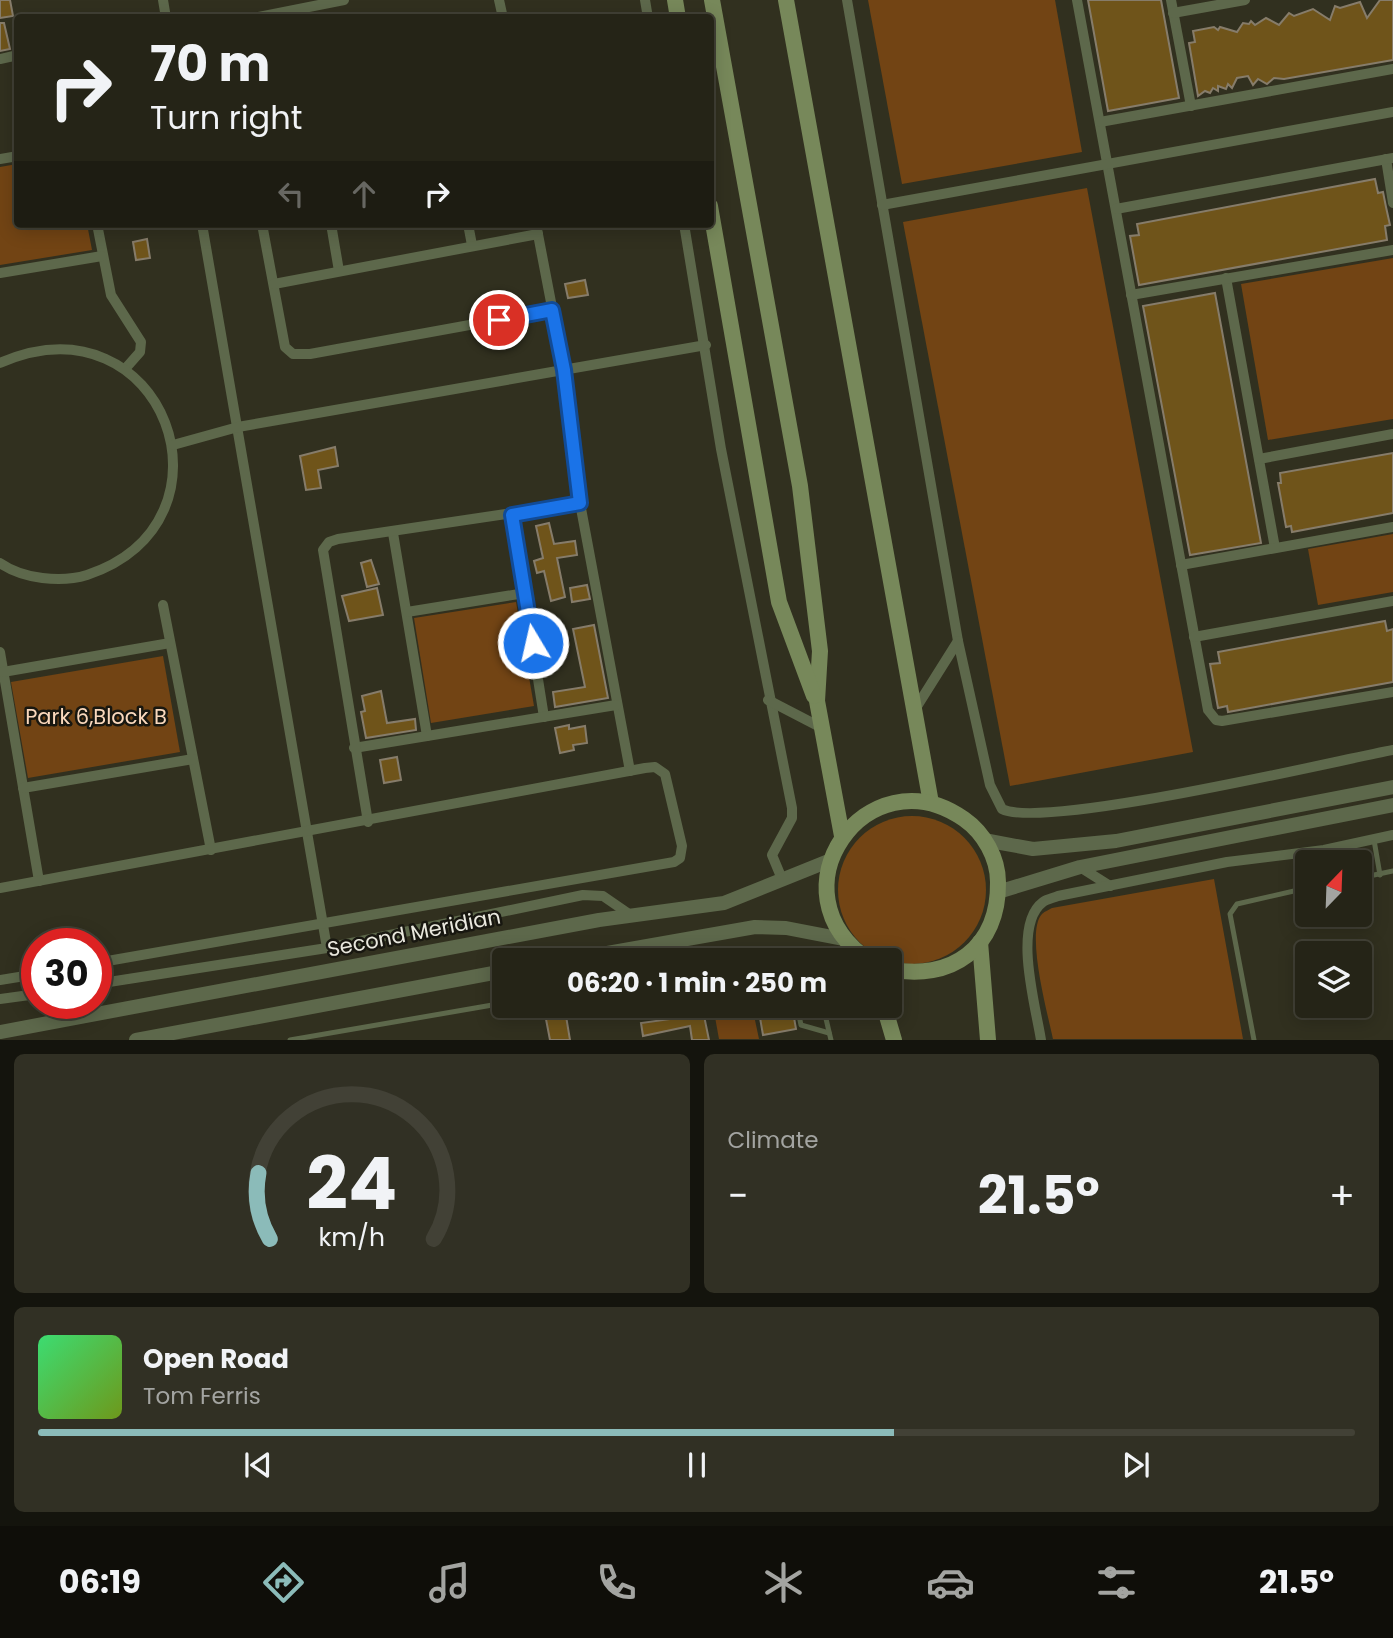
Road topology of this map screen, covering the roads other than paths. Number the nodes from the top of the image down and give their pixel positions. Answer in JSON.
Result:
{"nodes":[{"id":1,"x":344,"y":0,"type":"edge"},
{"id":2,"x":712,"y":0,"type":"edge"},
{"id":3,"x":786,"y":0,"type":"edge"},
{"id":4,"x":847,"y":0,"type":"edge"},
{"id":5,"x":1077,"y":0,"type":"edge"},
{"id":6,"x":1171,"y":0,"type":"edge"},
{"id":7,"x":1245,"y":0,"type":"edge"},
{"id":8,"x":1173,"y":13,"type":"junction"},
{"id":9,"x":273,"y":14,"type":"edge"},
{"id":10,"x":1393,"y":69,"type":"edge"},
{"id":11,"x":1191,"y":106,"type":"junction"},
{"id":12,"x":1393,"y":112,"type":"edge"},
{"id":13,"x":1100,"y":122,"type":"junction"},
{"id":14,"x":1390,"y":159,"type":"edge"},
{"id":15,"x":1108,"y":164,"type":"junction"},
{"id":16,"x":1393,"y":203,"type":"edge"},
{"id":17,"x":882,"y":205,"type":"junction"},
{"id":18,"x":1116,"y":209,"type":"junction"},
{"id":19,"x":98,"y":228,"type":"edge"},
{"id":20,"x":203,"y":228,"type":"edge"},
{"id":21,"x":263,"y":228,"type":"edge"},
{"id":22,"x":332,"y":228,"type":"edge"},
{"id":23,"x":469,"y":228,"type":"edge"},
{"id":24,"x":685,"y":228,"type":"edge"},
{"id":25,"x":714,"y":228,"type":"edge"},
{"id":26,"x":537,"y":229,"type":"edge"},
{"id":27,"x":472,"y":246,"type":"junction"},
{"id":28,"x":1393,"y":250,"type":"edge"},
{"id":29,"x":102,"y":257,"type":"junction"},
{"id":30,"x":340,"y":271,"type":"junction"},
{"id":31,"x":0,"y":273,"type":"edge"},
{"id":32,"x":1226,"y":278,"type":"junction"},
{"id":33,"x":274,"y":284,"type":"junction"},
{"id":34,"x":1131,"y":295,"type":"junction"},
{"id":35,"x":552,"y":310,"type":"junction"},
{"id":36,"x":706,"y":345,"type":"junction"},
{"id":37,"x":0,"y":363,"type":"edge"},
{"id":38,"x":125,"y":369,"type":"junction"},
{"id":39,"x":564,"y":370,"type":"junction"},
{"id":40,"x":238,"y":427,"type":"junction"},
{"id":41,"x":1393,"y":434,"type":"edge"},
{"id":42,"x":173,"y":445,"type":"junction"},
{"id":43,"x":1259,"y":459,"type":"junction"},
{"id":44,"x":580,"y":503,"type":"junction"},
{"id":45,"x":512,"y":515,"type":"junction"},
{"id":46,"x":1393,"y":527,"type":"edge"},
{"id":47,"x":393,"y":533,"type":"junction"},
{"id":48,"x":1275,"y":548,"type":"junction"},
{"id":49,"x":0,"y":563,"type":"edge"},
{"id":50,"x":1181,"y":565,"type":"junction"},
{"id":51,"x":525,"y":593,"type":"junction"},
{"id":52,"x":1393,"y":601,"type":"edge"},
{"id":53,"x":163,"y":605,"type":"dead end"},
{"id":54,"x":407,"y":612,"type":"junction"},
{"id":55,"x":1194,"y":637,"type":"junction"},
{"id":56,"x":958,"y":641,"type":"junction"},
{"id":57,"x":170,"y":643,"type":"junction"},
{"id":58,"x":0,"y":652,"type":"edge"},
{"id":59,"x":4,"y":673,"type":"junction"},
{"id":60,"x":1393,"y":692,"type":"edge"},
{"id":61,"x":768,"y":700,"type":"junction"},
{"id":62,"x":817,"y":701,"type":"junction"},
{"id":63,"x":616,"y":705,"type":"junction"},
{"id":64,"x":914,"y":711,"type":"junction"},
{"id":65,"x":544,"y":717,"type":"junction"},
{"id":66,"x":822,"y":728,"type":"junction"},
{"id":67,"x":427,"y":736,"type":"junction"},
{"id":68,"x":354,"y":748,"type":"junction"},
{"id":69,"x":1393,"y":750,"type":"edge"},
{"id":70,"x":193,"y":759,"type":"junction"},
{"id":71,"x":630,"y":771,"type":"junction"},
{"id":72,"x":23,"y":788,"type":"junction"},
{"id":73,"x":1393,"y":788,"type":"edge"},
{"id":74,"x":931,"y":803,"type":"junction"},
{"id":75,"x":1393,"y":805,"type":"edge"},
{"id":76,"x":368,"y":822,"type":"junction"},
{"id":77,"x":306,"y":832,"type":"junction"},
{"id":78,"x":1393,"y":835,"type":"edge"},
{"id":79,"x":842,"y":836,"type":"junction"},
{"id":80,"x":984,"y":839,"type":"junction"},
{"id":81,"x":1374,"y":840,"type":"junction"},
{"id":82,"x":211,"y":850,"type":"junction"},
{"id":83,"x":1324,"y":850,"type":"edge"},
{"id":84,"x":1295,"y":854,"type":"edge"},
{"id":85,"x":831,"y":860,"type":"junction"},
{"id":86,"x":1080,"y":867,"type":"junction"},
{"id":87,"x":1393,"y":871,"type":"edge"},
{"id":88,"x":1380,"y":875,"type":"junction"},
{"id":89,"x":1372,"y":876,"type":"edge"},
{"id":90,"x":782,"y":879,"type":"junction"},
{"id":91,"x":39,"y":881,"type":"junction"},
{"id":92,"x":1110,"y":886,"type":"junction"},
{"id":93,"x":0,"y":888,"type":"edge"},
{"id":94,"x":1295,"y":891,"type":"edge"},
{"id":95,"x":998,"y":892,"type":"junction"},
{"id":96,"x":632,"y":915,"type":"junction"},
{"id":97,"x":323,"y":925,"type":"junction"},
{"id":98,"x":979,"y":942,"type":"junction"},
{"id":99,"x":327,"y":948,"type":"junction"},
{"id":100,"x":650,"y":948,"type":"edge"},
{"id":101,"x":845,"y":948,"type":"edge"},
{"id":102,"x":851,"y":948,"type":"edge"},
{"id":103,"x":112,"y":961,"type":"edge"},
{"id":104,"x":902,"y":970,"type":"edge"},
{"id":105,"x":492,"y":973,"type":"edge"},
{"id":106,"x":21,"y":977,"type":"edge"},
{"id":107,"x":0,"y":980,"type":"edge"},
{"id":108,"x":112,"y":982,"type":"edge"},
{"id":109,"x":21,"y":996,"type":"edge"},
{"id":110,"x":0,"y":999,"type":"edge"},
{"id":111,"x":492,"y":1005,"type":"edge"},
{"id":112,"x":800,"y":1018,"type":"edge"},
{"id":113,"x":826,"y":1018,"type":"edge"},
{"id":114,"x":888,"y":1018,"type":"edge"},
{"id":115,"x":0,"y":1032,"type":"edge"},
{"id":116,"x":830,"y":1036,"type":"edge"},
{"id":117,"x":136,"y":1040,"type":"edge"},
{"id":118,"x":290,"y":1040,"type":"edge"},
{"id":119,"x":894,"y":1040,"type":"edge"},
{"id":120,"x":988,"y":1040,"type":"edge"},
{"id":121,"x":1041,"y":1040,"type":"edge"},
{"id":122,"x":1254,"y":1040,"type":"edge"}],
"edges":[{"from":1,"to":9,"type":"street"},
{"from":2,"to":62,"type":"main road"},
{"from":3,"to":64,"type":"main road"},
{"from":4,"to":17,"type":"street"},
{"from":5,"to":13,"type":"street"},
{"from":6,"to":8,"type":"street"},
{"from":7,"to":8,"type":"street"},
{"from":8,"to":11,"type":"street"},
{"from":10,"to":11,"type":"street"},
{"from":11,"to":13,"type":"street"},
{"from":12,"to":15,"type":"street"},
{"from":13,"to":15,"type":"street"},
{"from":14,"to":16,"type":"street"},
{"from":14,"to":18,"type":"street"},
{"from":15,"to":17,"type":"street"},
{"from":15,"to":18,"type":"street"},
{"from":17,"to":56,"type":"street"},
{"from":18,"to":34,"type":"street"},
{"from":19,"to":29,"type":"street"},
{"from":20,"to":40,"type":"street"},
{"from":21,"to":33,"type":"street"},
{"from":22,"to":30,"type":"street"},
{"from":23,"to":27,"type":"street"},
{"from":24,"to":36,"type":"street"},
{"from":25,"to":62,"type":"main road"},
{"from":26,"to":27,"type":"street"},
{"from":26,"to":35,"type":"street"},
{"from":27,"to":30,"type":"street"},
{"from":28,"to":32,"type":"street"},
{"from":29,"to":31,"type":"street"},
{"from":29,"to":38,"type":"street"},
{"from":30,"to":33,"type":"street"},
{"from":32,"to":34,"type":"street"},
{"from":32,"to":43,"type":"street"},
{"from":33,"to":35,"type":"street"},
{"from":34,"to":50,"type":"street"},
{"from":35,"to":39,"type":"street"},
{"from":36,"to":39,"type":"street"},
{"from":36,"to":61,"type":"street"},
{"from":37,"to":38,"type":"street"},
{"from":38,"to":42,"type":"street"},
{"from":39,"to":40,"type":"street"},
{"from":39,"to":44,"type":"street"},
{"from":40,"to":42,"type":"street"},
{"from":40,"to":77,"type":"street"},
{"from":41,"to":43,"type":"street"},
{"from":42,"to":49,"type":"street"},
{"from":43,"to":48,"type":"street"},
{"from":44,"to":45,"type":"street"},
{"from":44,"to":63,"type":"street"},
{"from":45,"to":47,"type":"street"},
{"from":45,"to":51,"type":"street"},
{"from":46,"to":48,"type":"street"},
{"from":47,"to":54,"type":"street"},
{"from":47,"to":68,"type":"street"},
{"from":48,"to":50,"type":"street"},
{"from":50,"to":55,"type":"street"},
{"from":51,"to":54,"type":"street"},
{"from":51,"to":65,"type":"street"},
{"from":52,"to":55,"type":"street"},
{"from":53,"to":57,"type":"street"},
{"from":54,"to":67,"type":"street"},
{"from":55,"to":60,"type":"street"},
{"from":56,"to":64,"type":"street"},
{"from":56,"to":69,"type":"street"},
{"from":57,"to":59,"type":"street"},
{"from":57,"to":70,"type":"street"},
{"from":58,"to":59,"type":"street"},
{"from":59,"to":72,"type":"street"},
{"from":61,"to":66,"type":"street"},
{"from":61,"to":90,"type":"street"},
{"from":62,"to":66,"type":"main road"},
{"from":63,"to":65,"type":"street"},
{"from":63,"to":71,"type":"street"},
{"from":64,"to":74,"type":"main road"},
{"from":65,"to":67,"type":"street"},
{"from":66,"to":79,"type":"main road"},
{"from":67,"to":68,"type":"street"},
{"from":68,"to":76,"type":"street"},
{"from":70,"to":72,"type":"street"},
{"from":70,"to":82,"type":"street"},
{"from":71,"to":76,"type":"street"},
{"from":71,"to":97,"type":"street"},
{"from":72,"to":91,"type":"street"},
{"from":73,"to":80,"type":"street"},
{"from":74,"to":79,"type":"main road"},
{"from":74,"to":80,"type":"main road"},
{"from":75,"to":86,"type":"street"},
{"from":76,"to":77,"type":"street"},
{"from":77,"to":82,"type":"street"},
{"from":77,"to":97,"type":"street"},
{"from":78,"to":81,"type":"street"},
{"from":79,"to":85,"type":"main road"},
{"from":80,"to":95,"type":"main road"},
{"from":81,"to":83,"type":"street"},
{"from":81,"to":88,"type":"lane"},
{"from":82,"to":91,"type":"street"},
{"from":84,"to":92,"type":"street"},
{"from":85,"to":90,"type":"street","name":"Second Meridian"},
{"from":85,"to":102,"type":"main road"},
{"from":86,"to":92,"type":"street"},
{"from":86,"to":95,"type":"street"},
{"from":87,"to":88,"type":"lane"},
{"from":88,"to":89,"type":"lane"},
{"from":90,"to":96,"type":"street","name":"Second Meridian"},
{"from":91,"to":93,"type":"street"},
{"from":92,"to":121,"type":"street"},
{"from":94,"to":122,"type":"lane"},
{"from":95,"to":98,"type":"main road"},
{"from":96,"to":99,"type":"street"},
{"from":96,"to":115,"type":"street","name":"Second Meridian"},
{"from":97,"to":99,"type":"street"},
{"from":97,"to":103,"type":"street"},
{"from":98,"to":104,"type":"main road"},
{"from":98,"to":120,"type":"main road"},
{"from":99,"to":108,"type":"street"},
{"from":100,"to":101,"type":"street"},
{"from":105,"to":117,"type":"street"},
{"from":106,"to":107,"type":"street"},
{"from":109,"to":110,"type":"street"},
{"from":111,"to":118,"type":"lane"},
{"from":112,"to":116,"type":"lane"},
{"from":113,"to":116,"type":"lane"},
{"from":114,"to":119,"type":"main road"}]}
